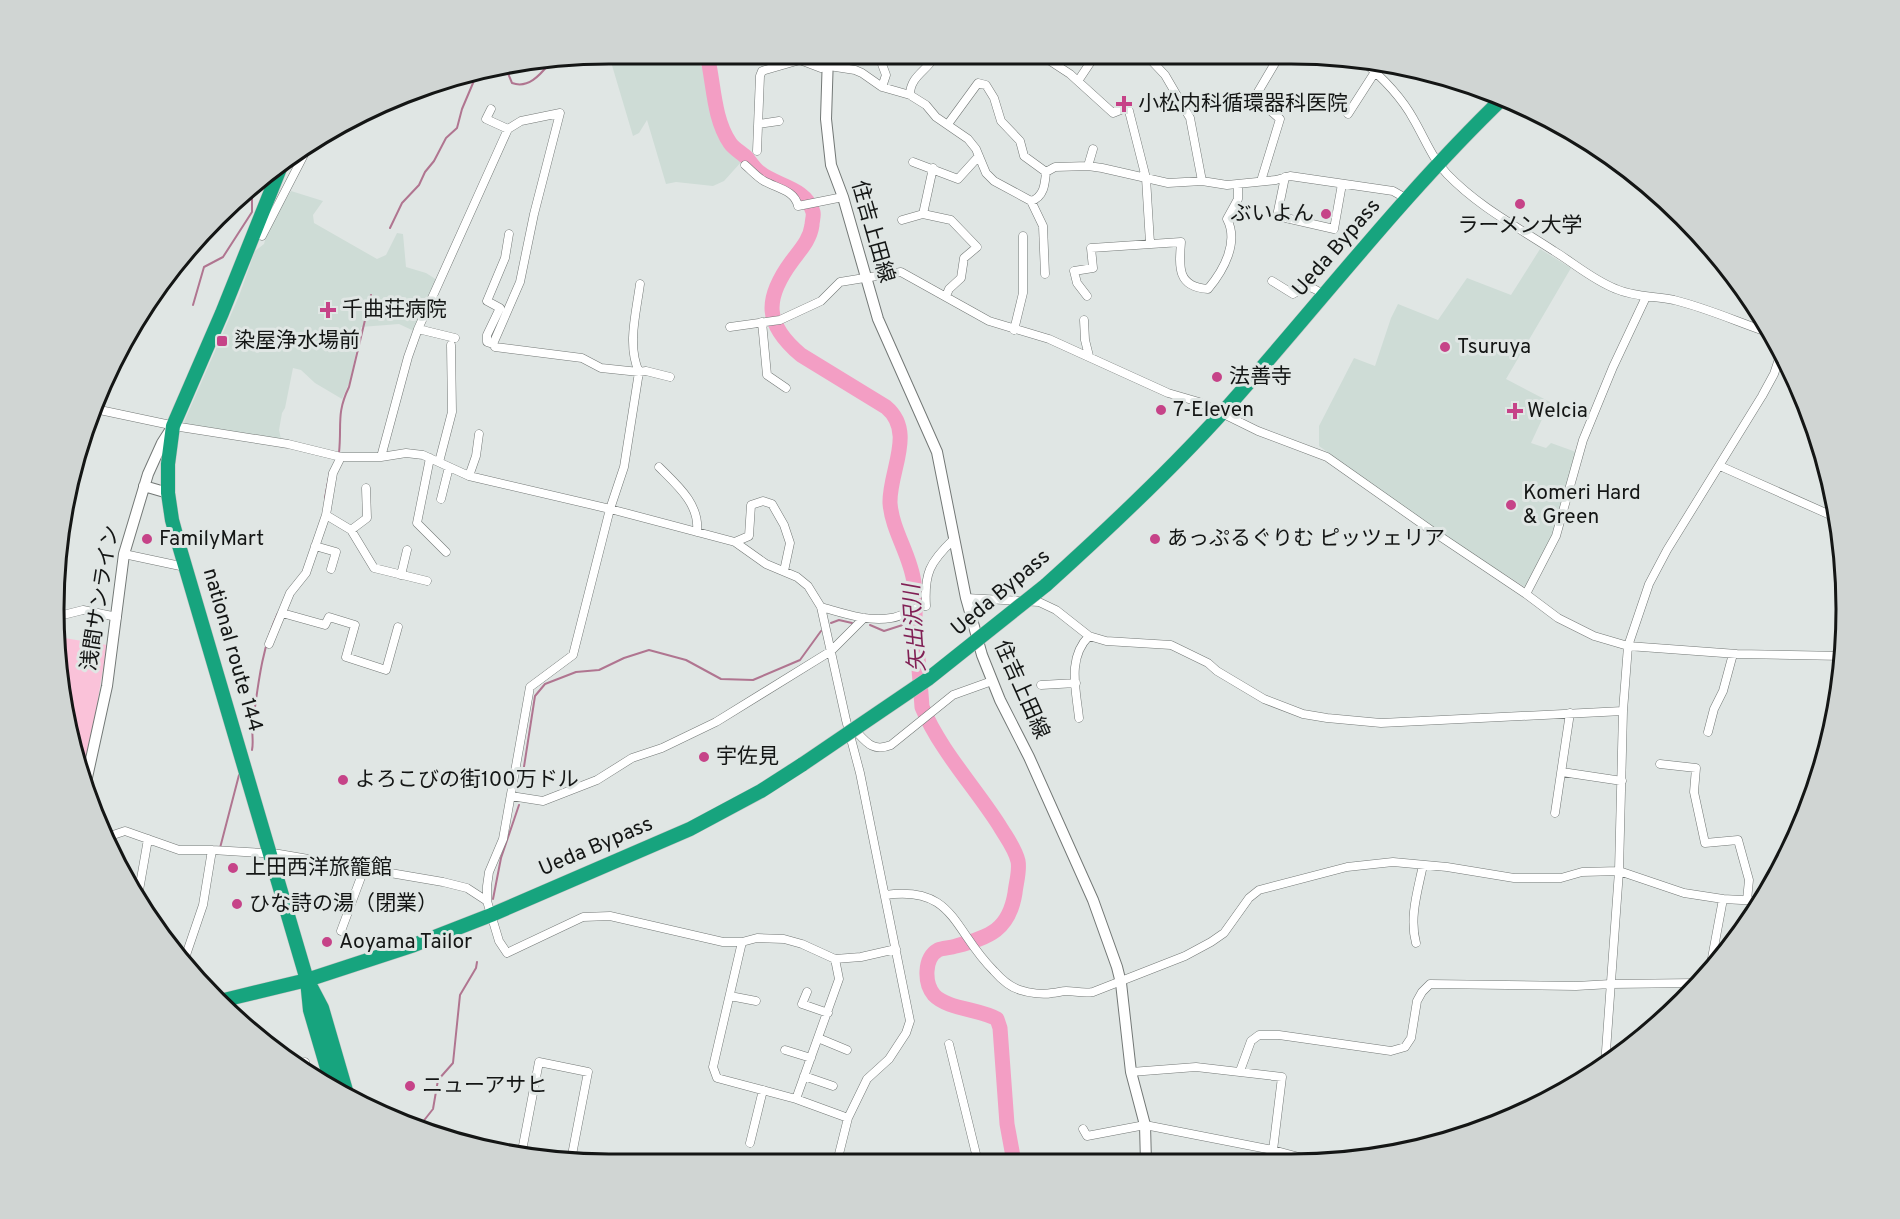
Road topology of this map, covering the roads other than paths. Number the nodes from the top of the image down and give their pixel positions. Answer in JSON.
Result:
{"nodes":[{"id":1,"x":780,"y":65,"type":"edge"},
{"id":2,"x":829,"y":65,"type":"edge"},
{"id":3,"x":840,"y":65,"type":"edge"},
{"id":4,"x":882,"y":65,"type":"edge"},
{"id":5,"x":928,"y":65,"type":"edge"},
{"id":6,"x":1055,"y":65,"type":"edge"},
{"id":7,"x":1089,"y":65,"type":"edge"},
{"id":8,"x":1156,"y":65,"type":"edge"},
{"id":9,"x":1274,"y":65,"type":"edge"},
{"id":10,"x":776,"y":66,"type":"joint"},
{"id":11,"x":1376,"y":72,"type":"joint"},
{"id":12,"x":1078,"y":81,"type":"junction"},
{"id":13,"x":882,"y":87,"type":"junction"},
{"id":14,"x":910,"y":94,"type":"junction"},
{"id":15,"x":1496,"y":105,"type":"edge"},
{"id":16,"x":491,"y":109,"type":"dead end"},
{"id":17,"x":1348,"y":114,"type":"dead end"},
{"id":18,"x":779,"y":121,"type":"dead end"},
{"id":19,"x":759,"y":124,"type":"junction"},
{"id":20,"x":948,"y":124,"type":"junction"},
{"id":21,"x":508,"y":129,"type":"junction"},
{"id":22,"x":1093,"y":149,"type":"dead end"},
{"id":23,"x":757,"y":151,"type":"dead end"},
{"id":24,"x":978,"y":157,"type":"junction"},
{"id":25,"x":301,"y":160,"type":"edge"},
{"id":26,"x":913,"y":162,"type":"dead end"},
{"id":27,"x":1438,"y":164,"type":"junction"},
{"id":28,"x":745,"y":165,"type":"dead end"},
{"id":29,"x":1088,"y":166,"type":"junction"},
{"id":30,"x":933,"y":168,"type":"junction"},
{"id":31,"x":1046,"y":172,"type":"junction"},
{"id":32,"x":1285,"y":177,"type":"junction"},
{"id":33,"x":276,"y":178,"type":"edge"},
{"id":34,"x":1146,"y":178,"type":"junction"},
{"id":35,"x":1202,"y":180,"type":"junction"},
{"id":36,"x":1261,"y":181,"type":"junction"},
{"id":37,"x":1238,"y":184,"type":"junction"},
{"id":38,"x":1342,"y":184,"type":"junction"},
{"id":39,"x":843,"y":197,"type":"junction"},
{"id":40,"x":1407,"y":199,"type":"junction"},
{"id":41,"x":1031,"y":201,"type":"junction"},
{"id":42,"x":923,"y":214,"type":"junction"},
{"id":43,"x":903,"y":220,"type":"dead end"},
{"id":44,"x":255,"y":234,"type":"junction"},
{"id":45,"x":509,"y":234,"type":"dead end"},
{"id":46,"x":1023,"y":236,"type":"dead end"},
{"id":47,"x":1150,"y":243,"type":"junction"},
{"id":48,"x":1046,"y":274,"type":"dead end"},
{"id":49,"x":865,"y":277,"type":"junction"},
{"id":50,"x":1272,"y":281,"type":"dead end"},
{"id":51,"x":640,"y":284,"type":"dead end"},
{"id":52,"x":1324,"y":295,"type":"junction"},
{"id":53,"x":946,"y":296,"type":"junction"},
{"id":54,"x":1087,"y":296,"type":"dead end"},
{"id":55,"x":1646,"y":297,"type":"junction"},
{"id":56,"x":1084,"y":320,"type":"dead end"},
{"id":57,"x":763,"y":322,"type":"junction"},
{"id":58,"x":730,"y":327,"type":"dead end"},
{"id":59,"x":1757,"y":328,"type":"edge"},
{"id":60,"x":418,"y":329,"type":"junction"},
{"id":61,"x":1014,"y":330,"type":"junction"},
{"id":62,"x":493,"y":344,"type":"junction"},
{"id":63,"x":1089,"y":356,"type":"junction"},
{"id":64,"x":1777,"y":365,"type":"edge"},
{"id":65,"x":639,"y":372,"type":"junction"},
{"id":66,"x":670,"y":377,"type":"dead end"},
{"id":67,"x":786,"y":388,"type":"dead end"},
{"id":68,"x":102,"y":411,"type":"edge"},
{"id":69,"x":1221,"y":414,"type":"junction"},
{"id":70,"x":173,"y":426,"type":"junction"},
{"id":71,"x":479,"y":434,"type":"dead end"},
{"id":72,"x":340,"y":457,"type":"junction"},
{"id":73,"x":381,"y":457,"type":"junction"},
{"id":74,"x":430,"y":458,"type":"junction"},
{"id":75,"x":439,"y":462,"type":"junction"},
{"id":76,"x":1720,"y":466,"type":"junction"},
{"id":77,"x":449,"y":467,"type":"junction"},
{"id":78,"x":659,"y":468,"type":"dead end"},
{"id":79,"x":469,"y":476,"type":"junction"},
{"id":80,"x":144,"y":486,"type":"junction"},
{"id":81,"x":366,"y":488,"type":"dead end"},
{"id":82,"x":168,"y":493,"type":"junction"},
{"id":83,"x":441,"y":499,"type":"dead end"},
{"id":84,"x":610,"y":509,"type":"junction"},
{"id":85,"x":1827,"y":513,"type":"edge"},
{"id":86,"x":326,"y":515,"type":"junction"},
{"id":87,"x":351,"y":530,"type":"junction"},
{"id":88,"x":697,"y":532,"type":"junction"},
{"id":89,"x":953,"y":540,"type":"junction"},
{"id":90,"x":735,"y":543,"type":"junction"},
{"id":91,"x":315,"y":546,"type":"junction"},
{"id":92,"x":407,"y":550,"type":"dead end"},
{"id":93,"x":446,"y":552,"type":"dead end"},
{"id":94,"x":124,"y":554,"type":"junction"},
{"id":95,"x":185,"y":567,"type":"junction"},
{"id":96,"x":331,"y":569,"type":"dead end"},
{"id":97,"x":784,"y":571,"type":"junction"},
{"id":98,"x":401,"y":574,"type":"junction"},
{"id":99,"x":427,"y":581,"type":"dead end"},
{"id":100,"x":1526,"y":594,"type":"junction"},
{"id":101,"x":966,"y":598,"type":"junction"},
{"id":102,"x":821,"y":608,"type":"junction"},
{"id":103,"x":282,"y":613,"type":"junction"},
{"id":104,"x":64,"y":615,"type":"edge"},
{"id":105,"x":117,"y":616,"type":"junction"},
{"id":106,"x":864,"y":618,"type":"junction"},
{"id":107,"x":398,"y":627,"type":"dead end"},
{"id":108,"x":1089,"y":636,"type":"junction"},
{"id":109,"x":269,"y":644,"type":"dead end"},
{"id":110,"x":1628,"y":646,"type":"junction"},
{"id":111,"x":831,"y":651,"type":"junction"},
{"id":112,"x":1733,"y":654,"type":"junction"},
{"id":113,"x":1833,"y":656,"type":"edge"},
{"id":114,"x":992,"y":681,"type":"junction"},
{"id":115,"x":1076,"y":683,"type":"junction"},
{"id":116,"x":1041,"y":685,"type":"dead end"},
{"id":117,"x":1623,"y":711,"type":"junction"},
{"id":118,"x":1570,"y":712,"type":"junction"},
{"id":119,"x":1079,"y":718,"type":"dead end"},
{"id":120,"x":846,"y":720,"type":"junction"},
{"id":121,"x":1708,"y":732,"type":"dead end"},
{"id":122,"x":1660,"y":764,"type":"dead end"},
{"id":123,"x":89,"y":770,"type":"edge"},
{"id":124,"x":1562,"y":772,"type":"junction"},
{"id":125,"x":1622,"y":782,"type":"junction"},
{"id":126,"x":511,"y":796,"type":"junction"},
{"id":127,"x":1555,"y":813,"type":"dead end"},
{"id":128,"x":114,"y":835,"type":"edge"},
{"id":129,"x":148,"y":839,"type":"junction"},
{"id":130,"x":212,"y":849,"type":"junction"},
{"id":131,"x":271,"y":854,"type":"junction"},
{"id":132,"x":1423,"y":865,"type":"junction"},
{"id":133,"x":364,"y":869,"type":"junction"},
{"id":134,"x":1619,"y":871,"type":"junction"},
{"id":135,"x":139,"y":884,"type":"edge"},
{"id":136,"x":885,"y":895,"type":"junction"},
{"id":137,"x":1723,"y":899,"type":"junction"},
{"id":138,"x":1747,"y":900,"type":"junction"},
{"id":139,"x":1751,"y":900,"type":"edge"},
{"id":140,"x":487,"y":901,"type":"junction"},
{"id":141,"x":491,"y":915,"type":"junction"},
{"id":142,"x":340,"y":931,"type":"dead end"},
{"id":143,"x":742,"y":942,"type":"junction"},
{"id":144,"x":1416,"y":943,"type":"dead end"},
{"id":145,"x":896,"y":949,"type":"junction"},
{"id":146,"x":187,"y":953,"type":"edge"},
{"id":147,"x":1713,"y":953,"type":"edge"},
{"id":148,"x":835,"y":959,"type":"junction"},
{"id":149,"x":307,"y":980,"type":"junction"},
{"id":150,"x":1121,"y":983,"type":"junction"},
{"id":151,"x":1687,"y":983,"type":"edge"},
{"id":152,"x":1611,"y":984,"type":"junction"},
{"id":153,"x":807,"y":992,"type":"dead end"},
{"id":154,"x":730,"y":996,"type":"junction"},
{"id":155,"x":228,"y":999,"type":"edge"},
{"id":156,"x":756,"y":1001,"type":"dead end"},
{"id":157,"x":828,"y":1012,"type":"junction"},
{"id":158,"x":818,"y":1038,"type":"junction"},
{"id":159,"x":949,"y":1044,"type":"dead end"},
{"id":160,"x":785,"y":1050,"type":"dead end"},
{"id":161,"x":847,"y":1050,"type":"dead end"},
{"id":162,"x":1606,"y":1054,"type":"edge"},
{"id":163,"x":811,"y":1058,"type":"junction"},
{"id":164,"x":1240,"y":1071,"type":"junction"},
{"id":165,"x":1131,"y":1072,"type":"junction"},
{"id":166,"x":804,"y":1076,"type":"junction"},
{"id":167,"x":330,"y":1077,"type":"edge"},
{"id":168,"x":345,"y":1086,"type":"edge"},
{"id":169,"x":833,"y":1086,"type":"dead end"},
{"id":170,"x":763,"y":1090,"type":"junction"},
{"id":171,"x":796,"y":1099,"type":"junction"},
{"id":172,"x":848,"y":1118,"type":"junction"},
{"id":173,"x":1145,"y":1125,"type":"junction"},
{"id":174,"x":1083,"y":1129,"type":"dead end"},
{"id":175,"x":750,"y":1143,"type":"dead end"},
{"id":176,"x":523,"y":1147,"type":"edge"},
{"id":177,"x":1273,"y":1150,"type":"junction"},
{"id":178,"x":572,"y":1153,"type":"edge"},
{"id":179,"x":839,"y":1154,"type":"edge"},
{"id":180,"x":976,"y":1154,"type":"edge"},
{"id":181,"x":1146,"y":1154,"type":"edge"},
{"id":182,"x":1273,"y":1154,"type":"edge"},
{"id":183,"x":1288,"y":1154,"type":"edge"}],
"edges":[{"from":1,"to":10,"type":"street"},
{"from":2,"to":39,"type":"main road","name":"住吉上田線"},
{"from":3,"to":13,"type":"street"},
{"from":4,"to":13,"type":"street"},
{"from":5,"to":14,"type":"street"},
{"from":6,"to":12,"type":"street"},
{"from":7,"to":12,"type":"street"},
{"from":8,"to":35,"type":"street"},
{"from":9,"to":36,"type":"street"},
{"from":10,"to":19,"type":"street"},
{"from":11,"to":17,"type":"street"},
{"from":11,"to":27,"type":"street"},
{"from":12,"to":34,"type":"street"},
{"from":13,"to":14,"type":"street"},
{"from":14,"to":20,"type":"street"},
{"from":15,"to":27,"type":"highway","name":"Ueda Bypass"},
{"from":16,"to":21,"type":"street"},
{"from":18,"to":19,"type":"street"},
{"from":19,"to":23,"type":"street"},
{"from":20,"to":24,"type":"street"},
{"from":20,"to":31,"type":"street"},
{"from":21,"to":60,"type":"street"},
{"from":21,"to":62,"type":"street"},
{"from":22,"to":29,"type":"street"},
{"from":24,"to":30,"type":"street"},
{"from":24,"to":41,"type":"street"},
{"from":25,"to":44,"type":"street"},
{"from":26,"to":30,"type":"street"},
{"from":27,"to":40,"type":"highway","name":"Ueda Bypass"},
{"from":27,"to":55,"type":"street"},
{"from":28,"to":39,"type":"street"},
{"from":29,"to":31,"type":"street"},
{"from":29,"to":34,"type":"street"},
{"from":30,"to":42,"type":"street"},
{"from":31,"to":41,"type":"street"},
{"from":32,"to":36,"type":"street"},
{"from":32,"to":38,"type":"street"},
{"from":32,"to":38,"type":"street"},
{"from":33,"to":44,"type":"highway","name":"national route 144"},
{"from":34,"to":35,"type":"street"},
{"from":34,"to":47,"type":"street"},
{"from":35,"to":37,"type":"street"},
{"from":36,"to":37,"type":"street"},
{"from":37,"to":47,"type":"street"},
{"from":38,"to":40,"type":"street"},
{"from":39,"to":49,"type":"main road","name":"住吉上田線"},
{"from":40,"to":52,"type":"highway","name":"Ueda Bypass"},
{"from":41,"to":48,"type":"street"},
{"from":42,"to":43,"type":"street"},
{"from":42,"to":53,"type":"street"},
{"from":44,"to":70,"type":"highway","name":"national route 144"},
{"from":45,"to":62,"type":"street"},
{"from":46,"to":61,"type":"street"},
{"from":47,"to":54,"type":"street"},
{"from":49,"to":53,"type":"street"},
{"from":49,"to":57,"type":"street"},
{"from":49,"to":89,"type":"main road","name":"住吉上田線"},
{"from":50,"to":52,"type":"street"},
{"from":51,"to":65,"type":"street"},
{"from":52,"to":69,"type":"highway","name":"Ueda Bypass"},
{"from":53,"to":61,"type":"street"},
{"from":55,"to":59,"type":"street"},
{"from":55,"to":100,"type":"street"},
{"from":56,"to":63,"type":"street"},
{"from":57,"to":58,"type":"street"},
{"from":57,"to":67,"type":"street"},
{"from":60,"to":73,"type":"street"},
{"from":60,"to":75,"type":"street"},
{"from":61,"to":63,"type":"street"},
{"from":62,"to":65,"type":"street"},
{"from":63,"to":69,"type":"street"},
{"from":64,"to":76,"type":"street"},
{"from":65,"to":66,"type":"street"},
{"from":65,"to":84,"type":"street"},
{"from":68,"to":70,"type":"street"},
{"from":69,"to":100,"type":"street"},
{"from":69,"to":141,"type":"highway","name":"Ueda Bypass","bridge":true},
{"from":70,"to":72,"type":"street"},
{"from":70,"to":80,"type":"main road","name":"浅間サンライン"},
{"from":70,"to":82,"type":"highway","name":"national route 144"},
{"from":71,"to":79,"type":"street"},
{"from":72,"to":73,"type":"street"},
{"from":72,"to":86,"type":"street"},
{"from":73,"to":74,"type":"street"},
{"from":74,"to":75,"type":"street"},
{"from":74,"to":93,"type":"street"},
{"from":75,"to":77,"type":"street"},
{"from":76,"to":85,"type":"street"},
{"from":76,"to":110,"type":"street"},
{"from":77,"to":79,"type":"street"},
{"from":77,"to":83,"type":"street"},
{"from":78,"to":88,"type":"street"},
{"from":79,"to":84,"type":"street"},
{"from":80,"to":82,"type":"main road"},
{"from":80,"to":94,"type":"main road","name":"浅間サンライン"},
{"from":81,"to":87,"type":"street"},
{"from":82,"to":95,"type":"highway","name":"national route 144"},
{"from":84,"to":88,"type":"street"},
{"from":84,"to":126,"type":"street"},
{"from":86,"to":87,"type":"street"},
{"from":86,"to":91,"type":"street"},
{"from":87,"to":98,"type":"street"},
{"from":88,"to":90,"type":"street"},
{"from":89,"to":101,"type":"main road","name":"住吉上田線"},
{"from":89,"to":106,"type":"street"},
{"from":90,"to":97,"type":"street"},
{"from":90,"to":97,"type":"street"},
{"from":91,"to":96,"type":"street"},
{"from":91,"to":103,"type":"street"},
{"from":92,"to":98,"type":"street"},
{"from":94,"to":95,"type":"street"},
{"from":94,"to":105,"type":"main road","name":"浅間サンライン"},
{"from":95,"to":131,"type":"highway","name":"national route 144"},
{"from":97,"to":102,"type":"street"},
{"from":98,"to":99,"type":"street"},
{"from":100,"to":110,"type":"street"},
{"from":101,"to":108,"type":"street"},
{"from":101,"to":114,"type":"main road","name":"住吉上田線"},
{"from":102,"to":106,"type":"street"},
{"from":102,"to":111,"type":"street"},
{"from":103,"to":107,"type":"street"},
{"from":103,"to":109,"type":"street"},
{"from":104,"to":105,"type":"street"},
{"from":105,"to":123,"type":"main road","name":"浅間サンライン"},
{"from":106,"to":111,"type":"street"},
{"from":108,"to":115,"type":"street"},
{"from":108,"to":118,"type":"street"},
{"from":110,"to":112,"type":"street"},
{"from":110,"to":117,"type":"street"},
{"from":111,"to":120,"type":"street"},
{"from":111,"to":126,"type":"street"},
{"from":112,"to":113,"type":"street"},
{"from":112,"to":121,"type":"street"},
{"from":114,"to":120,"type":"street"},
{"from":114,"to":150,"type":"main road","name":"住吉上田線"},
{"from":115,"to":116,"type":"street"},
{"from":115,"to":119,"type":"street"},
{"from":117,"to":118,"type":"street"},
{"from":117,"to":125,"type":"street"},
{"from":118,"to":124,"type":"street"},
{"from":120,"to":136,"type":"street"},
{"from":122,"to":138,"type":"street"},
{"from":124,"to":125,"type":"street"},
{"from":124,"to":127,"type":"street"},
{"from":125,"to":134,"type":"street"},
{"from":126,"to":140,"type":"street"},
{"from":128,"to":129,"type":"street"},
{"from":129,"to":130,"type":"street"},
{"from":129,"to":135,"type":"street"},
{"from":130,"to":131,"type":"street"},
{"from":130,"to":146,"type":"street"},
{"from":131,"to":133,"type":"street"},
{"from":131,"to":149,"type":"highway","name":"national route 144"},
{"from":132,"to":134,"type":"street"},
{"from":132,"to":144,"type":"street"},
{"from":132,"to":150,"type":"street"},
{"from":133,"to":140,"type":"street"},
{"from":133,"to":142,"type":"street"},
{"from":134,"to":137,"type":"street"},
{"from":134,"to":152,"type":"street"},
{"from":136,"to":145,"type":"street"},
{"from":136,"to":150,"type":"street"},
{"from":137,"to":138,"type":"street"},
{"from":137,"to":147,"type":"street"},
{"from":138,"to":139,"type":"street"},
{"from":140,"to":141,"type":"street"},
{"from":141,"to":143,"type":"street"},
{"from":141,"to":149,"type":"highway","name":"Ueda Bypass"},
{"from":143,"to":148,"type":"street"},
{"from":143,"to":154,"type":"street"},
{"from":145,"to":148,"type":"street"},
{"from":145,"to":172,"type":"street"},
{"from":148,"to":157,"type":"street"},
{"from":149,"to":155,"type":"highway","name":"Ueda Bypass"},
{"from":149,"to":167,"type":"highway"},
{"from":149,"to":168,"type":"highway"},
{"from":150,"to":165,"type":"main road","name":"住吉上田線"},
{"from":151,"to":152,"type":"street"},
{"from":152,"to":162,"type":"street"},
{"from":152,"to":164,"type":"street"},
{"from":153,"to":157,"type":"street"},
{"from":154,"to":156,"type":"street"},
{"from":154,"to":170,"type":"street"},
{"from":157,"to":158,"type":"street"},
{"from":158,"to":161,"type":"street"},
{"from":158,"to":163,"type":"street"},
{"from":159,"to":180,"type":"street"},
{"from":160,"to":163,"type":"street"},
{"from":163,"to":166,"type":"street"},
{"from":164,"to":165,"type":"street"},
{"from":164,"to":177,"type":"street"},
{"from":165,"to":173,"type":"main road","name":"住吉上田線"},
{"from":166,"to":169,"type":"street"},
{"from":166,"to":171,"type":"street"},
{"from":170,"to":171,"type":"street"},
{"from":170,"to":175,"type":"street"},
{"from":171,"to":172,"type":"street"},
{"from":172,"to":179,"type":"street"},
{"from":173,"to":174,"type":"street"},
{"from":173,"to":177,"type":"street"},
{"from":173,"to":181,"type":"main road","name":"住吉上田線"},
{"from":176,"to":178,"type":"street"},
{"from":177,"to":182,"type":"street"},
{"from":177,"to":183,"type":"street"}]}
